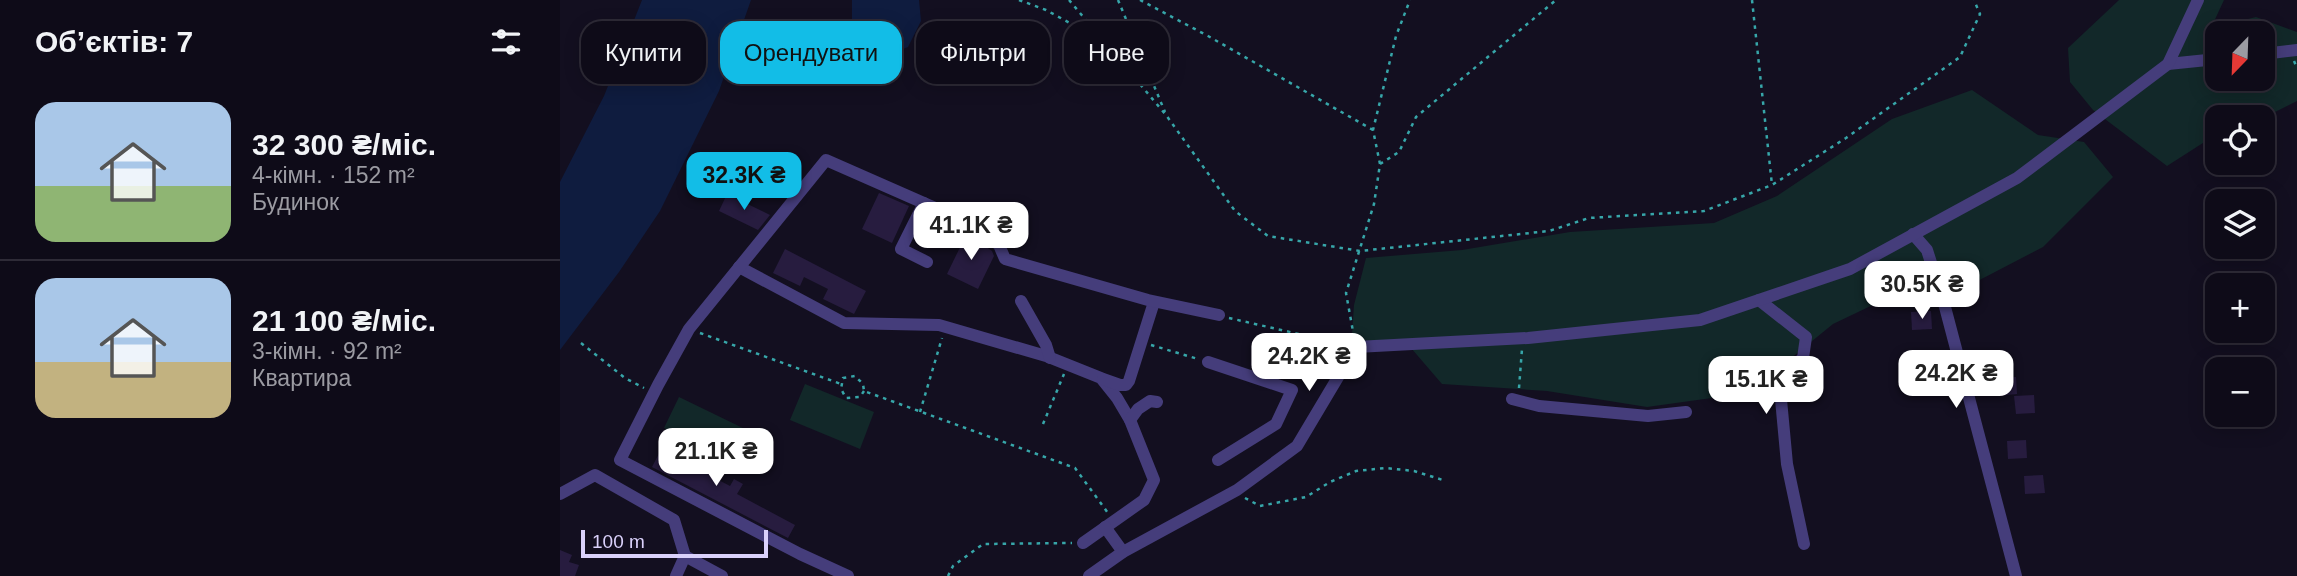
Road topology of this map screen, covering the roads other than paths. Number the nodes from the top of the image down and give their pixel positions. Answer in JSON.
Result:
{"nodes":[{"id":1,"x":2197,"y":0,"type":"edge"},
{"id":2,"x":2297,"y":50,"type":"edge"},
{"id":3,"x":2275,"y":53,"type":"edge"},
{"id":4,"x":2205,"y":60,"type":"edge"},
{"id":5,"x":2168,"y":64,"type":"junction"},
{"id":6,"x":924,"y":203,"type":"junction"},
{"id":7,"x":1913,"y":234,"type":"junction"},
{"id":8,"x":928,"y":262,"type":"dead end"},
{"id":9,"x":739,"y":267,"type":"junction"},
{"id":10,"x":1759,"y":300,"type":"junction"},
{"id":11,"x":1021,"y":301,"type":"dead end"},
{"id":12,"x":1154,"y":302,"type":"junction"},
{"id":13,"x":1219,"y":315,"type":"road end"},
{"id":14,"x":1050,"y":358,"type":"junction"},
{"id":15,"x":1208,"y":362,"type":"road end"},
{"id":16,"x":1101,"y":378,"type":"junction"},
{"id":17,"x":1517,"y":400,"type":"road end"},
{"id":18,"x":1157,"y":402,"type":"dead end"},
{"id":19,"x":1686,"y":412,"type":"dead end"},
{"id":20,"x":1130,"y":420,"type":"junction"},
{"id":21,"x":1218,"y":460,"type":"dead end"},
{"id":22,"x":560,"y":494,"type":"edge"},
{"id":23,"x":1110,"y":524,"type":"junction"},
{"id":24,"x":1083,"y":543,"type":"road end"},
{"id":25,"x":1804,"y":544,"type":"dead end"},
{"id":26,"x":1123,"y":552,"type":"junction"},
{"id":27,"x":685,"y":556,"type":"junction"},
{"id":28,"x":676,"y":576,"type":"edge"},
{"id":29,"x":722,"y":576,"type":"edge"},
{"id":30,"x":848,"y":576,"type":"edge"},
{"id":31,"x":1089,"y":576,"type":"edge"},
{"id":32,"x":2016,"y":576,"type":"edge"}],
"edges":[{"from":1,"to":5,"type":"street"},
{"from":2,"to":3,"type":"street"},
{"from":4,"to":5,"type":"street"},
{"from":5,"to":7,"type":"street"},
{"from":6,"to":8,"type":"street"},
{"from":6,"to":9,"type":"street"},
{"from":6,"to":12,"type":"street"},
{"from":7,"to":10,"type":"street"},
{"from":7,"to":32,"type":"street"},
{"from":9,"to":14,"type":"street"},
{"from":9,"to":30,"type":"street"},
{"from":10,"to":25,"type":"street"},
{"from":10,"to":26,"type":"street"},
{"from":11,"to":14,"type":"street"},
{"from":12,"to":13,"type":"street"},
{"from":12,"to":16,"type":"street"},
{"from":14,"to":16,"type":"street"},
{"from":15,"to":21,"type":"street"},
{"from":16,"to":20,"type":"street"},
{"from":17,"to":19,"type":"street"},
{"from":18,"to":20,"type":"street"},
{"from":20,"to":23,"type":"street"},
{"from":22,"to":27,"type":"street"},
{"from":23,"to":24,"type":"street"},
{"from":23,"to":26,"type":"street"},
{"from":26,"to":31,"type":"street"},
{"from":27,"to":28,"type":"street"},
{"from":27,"to":29,"type":"street"}]}
